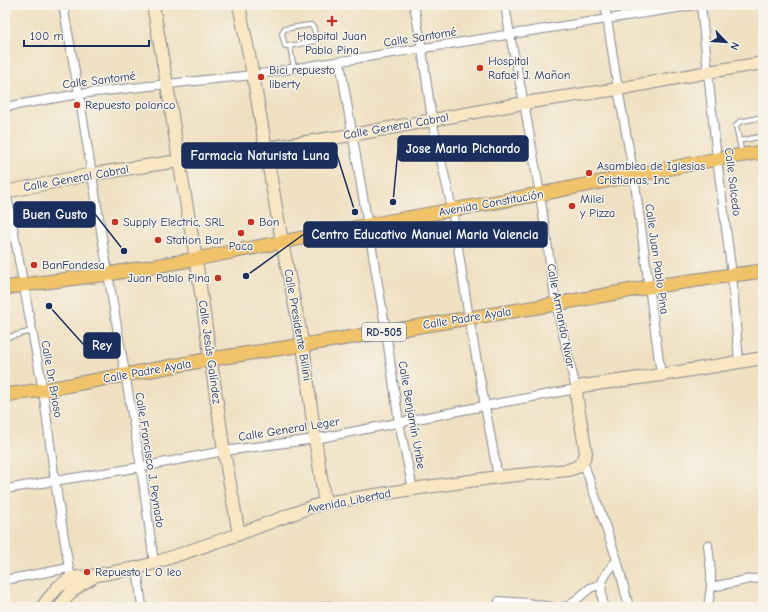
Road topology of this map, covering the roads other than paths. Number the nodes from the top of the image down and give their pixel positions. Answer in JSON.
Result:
{"nodes":[{"id":1,"x":63,"y":5,"type":"edge"},
{"id":2,"x":153,"y":5,"type":"edge"},
{"id":3,"x":239,"y":5,"type":"edge"},
{"id":4,"x":414,"y":5,"type":"edge"},
{"id":5,"x":505,"y":5,"type":"edge"},
{"id":6,"x":604,"y":5,"type":"edge"},
{"id":7,"x":696,"y":5,"type":"edge"},
{"id":8,"x":701,"y":5,"type":"edge"},
{"id":9,"x":607,"y":18,"type":"junction"},
{"id":10,"x":510,"y":35,"type":"junction"},
{"id":11,"x":290,"y":46,"type":"junction"},
{"id":12,"x":422,"y":49,"type":"junction"},
{"id":13,"x":340,"y":62,"type":"junction"},
{"id":14,"x":763,"y":63,"type":"edge"},
{"id":15,"x":294,"y":69,"type":"junction"},
{"id":16,"x":708,"y":72,"type":"junction"},
{"id":17,"x":253,"y":75,"type":"junction"},
{"id":18,"x":167,"y":84,"type":"junction"},
{"id":19,"x":618,"y":89,"type":"junction"},
{"id":20,"x":79,"y":94,"type":"junction"},
{"id":21,"x":524,"y":103,"type":"junction"},
{"id":22,"x":5,"y":107,"type":"edge"},
{"id":23,"x":763,"y":117,"type":"edge"},
{"id":24,"x":432,"y":120,"type":"junction"},
{"id":25,"x":352,"y":135,"type":"junction"},
{"id":26,"x":763,"y":136,"type":"edge"},
{"id":27,"x":739,"y":141,"type":"junction"},
{"id":28,"x":265,"y":148,"type":"junction"},
{"id":29,"x":763,"y":152,"type":"edge"},
{"id":30,"x":742,"y":155,"type":"junction"},
{"id":31,"x":717,"y":159,"type":"junction"},
{"id":32,"x":179,"y":161,"type":"junction"},
{"id":33,"x":92,"y":174,"type":"junction"},
{"id":34,"x":634,"y":176,"type":"junction"},
{"id":35,"x":5,"y":189,"type":"edge"},
{"id":36,"x":540,"y":194,"type":"junction"},
{"id":37,"x":452,"y":209,"type":"junction"},
{"id":38,"x":368,"y":225,"type":"junction"},
{"id":39,"x":282,"y":242,"type":"junction"},
{"id":40,"x":196,"y":259,"type":"junction"},
{"id":41,"x":763,"y":271,"type":"edge"},
{"id":42,"x":108,"y":274,"type":"junction"},
{"id":43,"x":732,"y":275,"type":"junction"},
{"id":44,"x":23,"y":285,"type":"junction"},
{"id":45,"x":648,"y":287,"type":"junction"},
{"id":46,"x":5,"y":288,"type":"edge"},
{"id":47,"x":556,"y":304,"type":"junction"},
{"id":48,"x":469,"y":318,"type":"junction"},
{"id":49,"x":32,"y":331,"type":"junction"},
{"id":50,"x":386,"y":332,"type":"junction"},
{"id":51,"x":5,"y":338,"type":"edge"},
{"id":52,"x":303,"y":345,"type":"junction"},
{"id":53,"x":763,"y":358,"type":"edge"},
{"id":54,"x":211,"y":359,"type":"junction"},
{"id":55,"x":739,"y":363,"type":"junction"},
{"id":56,"x":125,"y":374,"type":"junction"},
{"id":57,"x":661,"y":374,"type":"junction"},
{"id":58,"x":576,"y":389,"type":"junction"},
{"id":59,"x":43,"y":390,"type":"junction"},
{"id":60,"x":5,"y":395,"type":"edge"},
{"id":61,"x":484,"y":406,"type":"junction"},
{"id":62,"x":399,"y":423,"type":"junction"},
{"id":63,"x":315,"y":439,"type":"junction"},
{"id":64,"x":224,"y":451,"type":"junction"},
{"id":65,"x":583,"y":461,"type":"junction"},
{"id":66,"x":141,"y":467,"type":"junction"},
{"id":67,"x":498,"y":477,"type":"junction"},
{"id":68,"x":55,"y":481,"type":"junction"},
{"id":69,"x":5,"y":489,"type":"edge"},
{"id":70,"x":413,"y":489,"type":"junction"},
{"id":71,"x":325,"y":504,"type":"junction"},
{"id":72,"x":239,"y":534,"type":"junction"},
{"id":73,"x":708,"y":545,"type":"dead end"},
{"id":74,"x":617,"y":560,"type":"junction"},
{"id":75,"x":154,"y":563,"type":"junction"},
{"id":76,"x":137,"y":568,"type":"junction"},
{"id":77,"x":70,"y":573,"type":"junction"},
{"id":78,"x":97,"y":575,"type":"junction"},
{"id":79,"x":763,"y":578,"type":"edge"},
{"id":80,"x":5,"y":580,"type":"edge"},
{"id":81,"x":602,"y":584,"type":"junction"},
{"id":82,"x":711,"y":587,"type":"junction"},
{"id":83,"x":504,"y":603,"type":"edge"},
{"id":84,"x":42,"y":607,"type":"edge"},
{"id":85,"x":60,"y":607,"type":"edge"},
{"id":86,"x":142,"y":607,"type":"edge"},
{"id":87,"x":552,"y":607,"type":"edge"},
{"id":88,"x":562,"y":607,"type":"edge"},
{"id":89,"x":604,"y":607,"type":"edge"},
{"id":90,"x":629,"y":607,"type":"edge"},
{"id":91,"x":708,"y":607,"type":"edge"}],
"edges":[{"from":1,"to":20,"type":"street","name":"Calle Francisco J. Peynado"},
{"from":2,"to":18,"type":"street","name":"Calle Jesús Galíndez"},
{"from":3,"to":17,"type":"street","name":"Calle Presidente Billini"},
{"from":4,"to":12,"type":"street"},
{"from":5,"to":10,"type":"street","name":"Calle Armando Nivar"},
{"from":6,"to":9,"type":"street","name":"Calle Juan Pablo Pina"},
{"from":7,"to":9,"type":"street","name":"Calle Santomé"},
{"from":8,"to":16,"type":"street","name":"Calle Salcedo"},
{"from":9,"to":10,"type":"street","name":"Calle Santomé"},
{"from":9,"to":19,"type":"street","name":"Calle Juan Pablo Pina"},
{"from":10,"to":12,"type":"street","name":"Calle Santomé"},
{"from":10,"to":21,"type":"street","name":"Calle Armando Nivar"},
{"from":11,"to":11,"type":"lane"},
{"from":11,"to":15,"type":"lane"},
{"from":12,"to":13,"type":"street","name":"Calle Santomé"},
{"from":12,"to":24,"type":"street"},
{"from":13,"to":15,"type":"street","name":"Calle Santomé"},
{"from":13,"to":25,"type":"street","name":"Calle Benjamín Uribe"},
{"from":14,"to":16,"type":"street","name":"Calle General Cabral"},
{"from":15,"to":17,"type":"street","name":"Calle Santomé"},
{"from":16,"to":19,"type":"street","name":"Calle General Cabral"},
{"from":16,"to":31,"type":"street","name":"Calle Salcedo"},
{"from":17,"to":18,"type":"street","name":"Calle Santomé"},
{"from":17,"to":28,"type":"street","name":"Calle Presidente Billini"},
{"from":18,"to":20,"type":"street","name":"Calle Santomé"},
{"from":18,"to":32,"type":"street","name":"Calle Jesús Galíndez"},
{"from":19,"to":21,"type":"street","name":"Calle General Cabral"},
{"from":19,"to":34,"type":"street","name":"Calle Juan Pablo Pina"},
{"from":20,"to":22,"type":"street","name":"Calle Santomé"},
{"from":20,"to":33,"type":"street","name":"Calle Francisco J. Peynado"},
{"from":21,"to":24,"type":"street","name":"Calle General Cabral"},
{"from":21,"to":36,"type":"street","name":"Calle Armando Nivar"},
{"from":23,"to":27,"type":"lane"},
{"from":24,"to":25,"type":"street","name":"Calle General Cabral"},
{"from":24,"to":37,"type":"street"},
{"from":25,"to":28,"type":"street","name":"Calle General Cabral"},
{"from":25,"to":38,"type":"street","name":"Calle Benjamín Uribe"},
{"from":26,"to":27,"type":"lane"},
{"from":27,"to":30,"type":"lane"},
{"from":28,"to":32,"type":"street","name":"Calle General Cabral"},
{"from":28,"to":39,"type":"street","name":"Calle Presidente Billini"},
{"from":29,"to":30,"type":"main road","name":"Avenida Constitución"},
{"from":30,"to":31,"type":"main road","name":"Avenida Constitución"},
{"from":31,"to":34,"type":"main road","name":"Avenida Constitución"},
{"from":31,"to":43,"type":"street","name":"Calle Salcedo"},
{"from":32,"to":33,"type":"street","name":"Calle General Cabral"},
{"from":32,"to":40,"type":"street","name":"Calle Jesús Galíndez"},
{"from":33,"to":35,"type":"street","name":"Calle General Cabral"},
{"from":33,"to":42,"type":"street","name":"Calle Francisco J. Peynado"},
{"from":34,"to":36,"type":"main road","name":"Avenida Constitución"},
{"from":34,"to":45,"type":"street","name":"Calle Juan Pablo Pina"},
{"from":35,"to":44,"type":"street","name":"Calle Dr. Brioso"},
{"from":36,"to":37,"type":"main road","name":"Avenida Constitución"},
{"from":36,"to":47,"type":"street","name":"Calle Armando Nivar"},
{"from":37,"to":38,"type":"main road","name":"Avenida Constitución"},
{"from":37,"to":48,"type":"street"},
{"from":38,"to":39,"type":"main road","name":"Avenida Constitución"},
{"from":38,"to":50,"type":"street","name":"Calle Benjamín Uribe"},
{"from":39,"to":40,"type":"main road","name":"Avenida Constitución"},
{"from":39,"to":52,"type":"street","name":"Calle Presidente Billini"},
{"from":40,"to":42,"type":"main road","name":"Avenida Constitución"},
{"from":40,"to":54,"type":"street","name":"Calle Jesús Galíndez"},
{"from":41,"to":43,"type":"main road","name":"Calle Padre Ayala","number":"RD-505"},
{"from":42,"to":44,"type":"main road","name":"Avenida Constitución"},
{"from":42,"to":56,"type":"street","name":"Calle Francisco J. Peynado"},
{"from":43,"to":45,"type":"main road","name":"Calle Padre Ayala","number":"RD-505"},
{"from":43,"to":55,"type":"street","name":"Calle Salcedo"},
{"from":44,"to":46,"type":"main road","name":"Avenida Constitución"},
{"from":44,"to":49,"type":"street","name":"Calle Dr. Brioso"},
{"from":45,"to":47,"type":"main road","name":"Calle Padre Ayala","number":"RD-505"},
{"from":45,"to":57,"type":"street","name":"Calle Juan Pablo Pina"},
{"from":47,"to":48,"type":"main road","name":"Calle Padre Ayala","number":"RD-505"},
{"from":47,"to":58,"type":"street","name":"Calle Armando Nivar"},
{"from":48,"to":50,"type":"main road","name":"Calle Padre Ayala","number":"RD-505"},
{"from":48,"to":61,"type":"street"},
{"from":49,"to":51,"type":"lane"},
{"from":49,"to":59,"type":"street","name":"Calle Dr. Brioso"},
{"from":50,"to":52,"type":"main road","name":"Calle Padre Ayala","number":"RD-505"},
{"from":50,"to":62,"type":"street","name":"Calle Benjamín Uribe"},
{"from":52,"to":54,"type":"main road","name":"Calle Padre Ayala","number":"RD-505"},
{"from":52,"to":63,"type":"street","name":"Calle Presidente Billini"},
{"from":53,"to":55,"type":"street"},
{"from":54,"to":56,"type":"main road","name":"Calle Padre Ayala","number":"RD-505"},
{"from":54,"to":64,"type":"street","name":"Calle Jesús Galíndez"},
{"from":55,"to":57,"type":"street"},
{"from":56,"to":59,"type":"main road","name":"Calle Padre Ayala","number":"RD-505"},
{"from":56,"to":66,"type":"street","name":"Calle Francisco J. Peynado"},
{"from":57,"to":58,"type":"street"},
{"from":58,"to":61,"type":"street","name":"Calle General Leger"},
{"from":58,"to":65,"type":"street","name":"Calle Armando Nivar"},
{"from":59,"to":60,"type":"main road","name":"Calle Padre Ayala","number":"RD-505"},
{"from":59,"to":68,"type":"street","name":"Calle Dr. Brioso"},
{"from":61,"to":62,"type":"street","name":"Calle General Leger"},
{"from":61,"to":67,"type":"street"},
{"from":62,"to":63,"type":"street","name":"Calle General Leger"},
{"from":62,"to":70,"type":"street","name":"Calle Benjamín Uribe"},
{"from":63,"to":64,"type":"street","name":"Calle General Leger"},
{"from":63,"to":71,"type":"street","name":"Calle Presidente Billini"},
{"from":64,"to":66,"type":"street","name":"Calle General Leger"},
{"from":64,"to":72,"type":"street","name":"Calle Jesús Galíndez"},
{"from":65,"to":67,"type":"street","name":"Avenida Libertad"},
{"from":65,"to":74,"type":"street"},
{"from":66,"to":68,"type":"street","name":"Calle General Leger"},
{"from":66,"to":75,"type":"street","name":"Calle Francisco J. Peynado"},
{"from":67,"to":70,"type":"street","name":"Avenida Libertad"},
{"from":68,"to":69,"type":"street","name":"Calle General Leger"},
{"from":68,"to":77,"type":"street","name":"Calle Dr. Brioso"},
{"from":70,"to":71,"type":"street","name":"Avenida Libertad"},
{"from":71,"to":72,"type":"street","name":"Avenida Libertad"},
{"from":72,"to":75,"type":"street","name":"Avenida Libertad"},
{"from":73,"to":82,"type":"street"},
{"from":74,"to":81,"type":"street"},
{"from":74,"to":90,"type":"street"},
{"from":75,"to":76,"type":"street","name":"Avenida Libertad"},
{"from":76,"to":78,"type":"street","name":"Avenida Libertad"},
{"from":76,"to":86,"type":"street"},
{"from":77,"to":78,"type":"street","name":"Avenida Libertad"},
{"from":77,"to":80,"type":"street"},
{"from":77,"to":84,"type":"street"},
{"from":78,"to":85,"type":"street","name":"Avenida Libertad"},
{"from":79,"to":82,"type":"street"},
{"from":81,"to":88,"type":"street"},
{"from":81,"to":89,"type":"street"},
{"from":82,"to":91,"type":"street"},
{"from":83,"to":87,"type":"street"}]}
